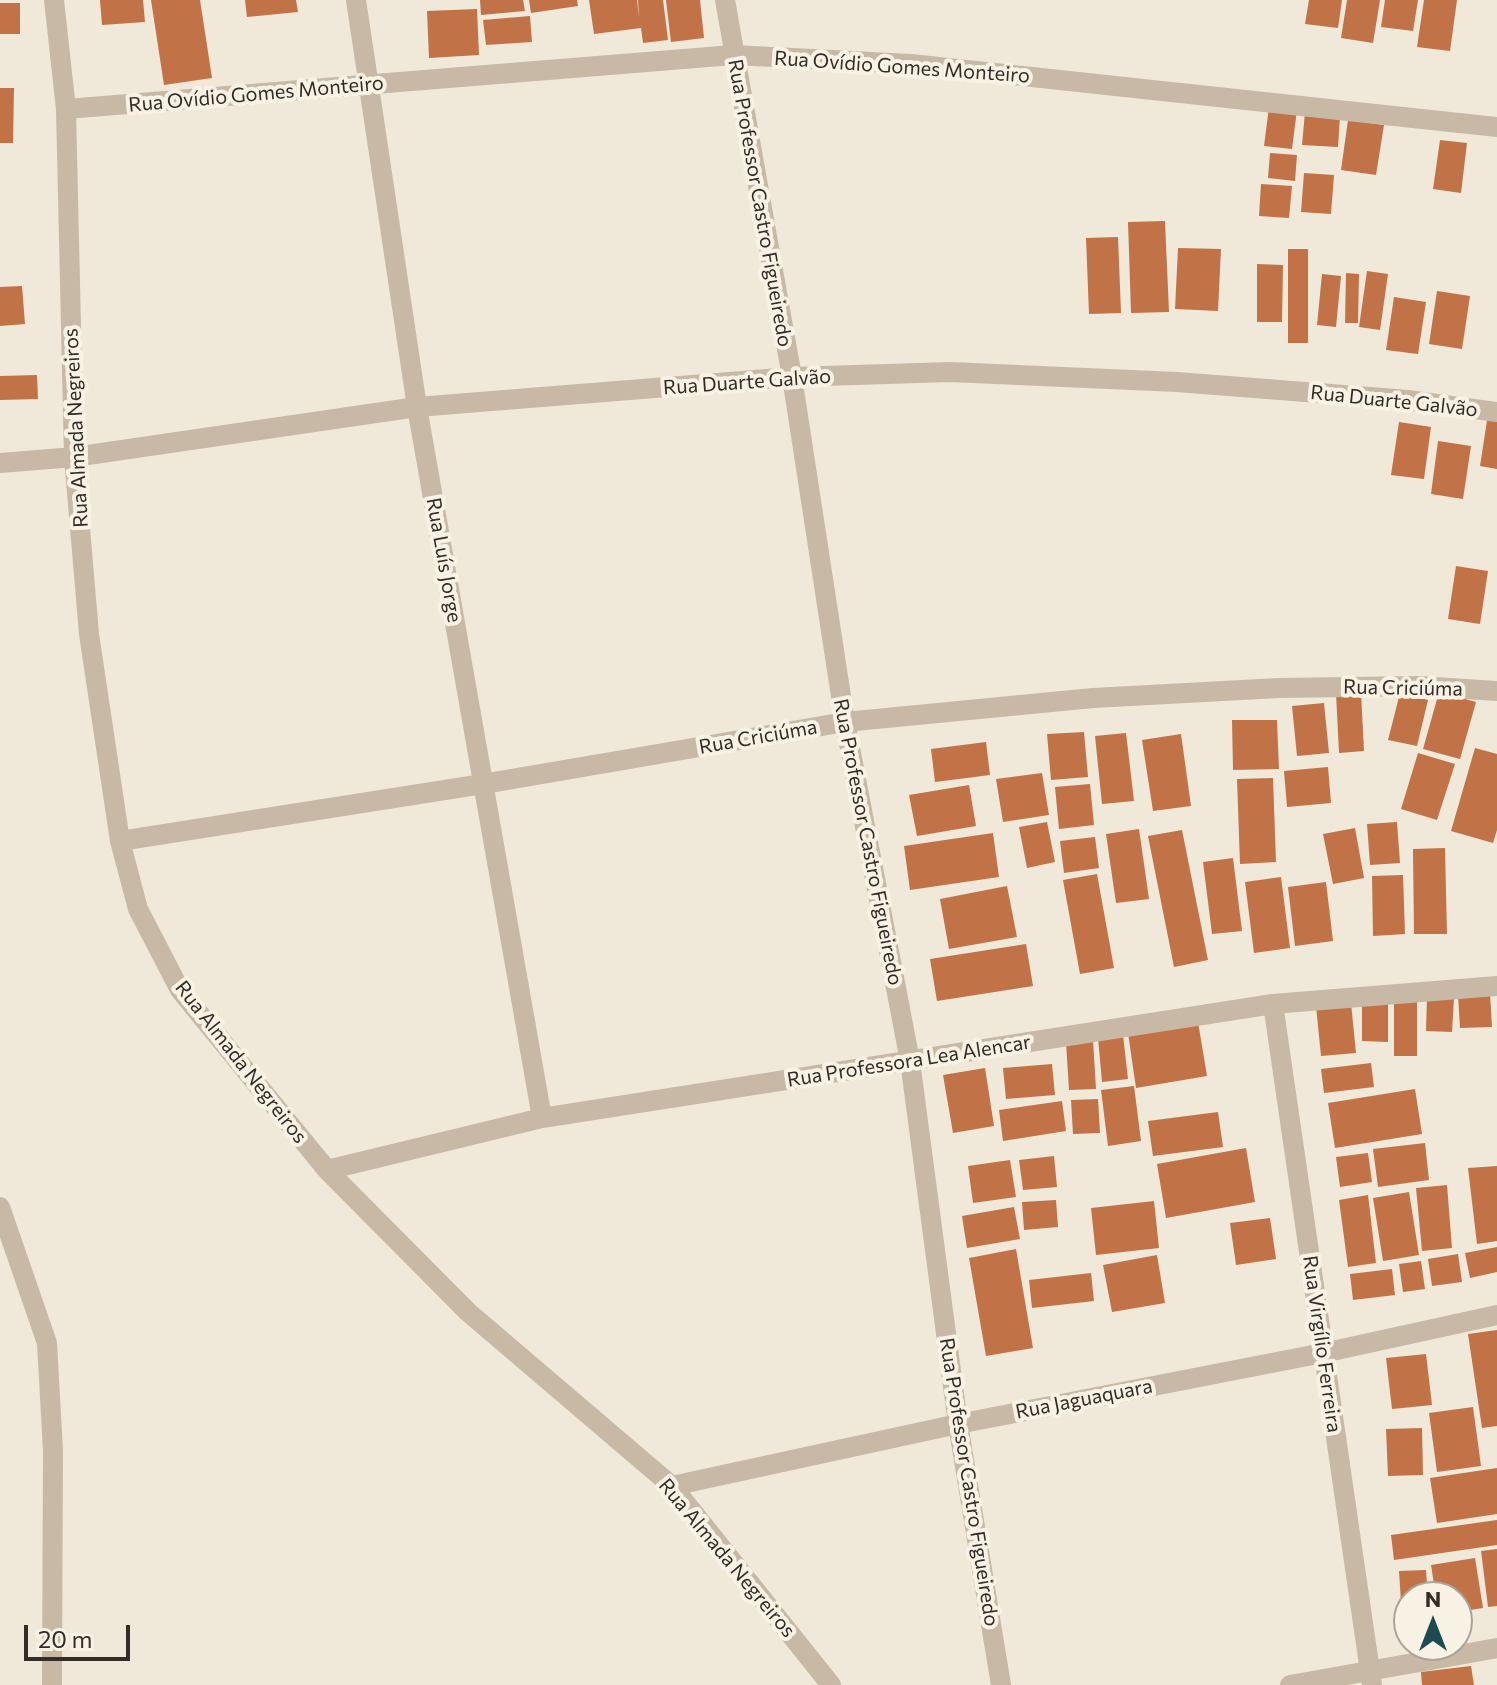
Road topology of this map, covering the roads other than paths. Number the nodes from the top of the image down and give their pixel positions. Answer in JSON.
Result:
{"nodes":[{"id":1,"x":54,"y":0,"type":"edge"},
{"id":2,"x":356,"y":0,"type":"edge"},
{"id":3,"x":725,"y":0,"type":"edge"},
{"id":4,"x":733,"y":55,"type":"junction"},
{"id":5,"x":370,"y":84,"type":"junction"},
{"id":6,"x":66,"y":109,"type":"junction"},
{"id":7,"x":1497,"y":127,"type":"edge"},
{"id":8,"x":792,"y":377,"type":"junction"},
{"id":9,"x":417,"y":407,"type":"junction"},
{"id":10,"x":1497,"y":412,"type":"edge"},
{"id":11,"x":74,"y":457,"type":"junction"},
{"id":12,"x":0,"y":463,"type":"edge"},
{"id":13,"x":1497,"y":691,"type":"edge"},
{"id":14,"x":845,"y":722,"type":"junction"},
{"id":15,"x":483,"y":784,"type":"junction"},
{"id":16,"x":120,"y":841,"type":"junction"},
{"id":17,"x":1497,"y":986,"type":"edge"},
{"id":18,"x":1273,"y":1004,"type":"junction"},
{"id":19,"x":910,"y":1061,"type":"junction"},
{"id":20,"x":542,"y":1118,"type":"junction"},
{"id":21,"x":327,"y":1170,"type":"junction"},
{"id":22,"x":0,"y":1207,"type":"edge"},
{"id":23,"x":1497,"y":1315,"type":"edge"},
{"id":24,"x":1323,"y":1353,"type":"junction"},
{"id":25,"x":958,"y":1424,"type":"junction"},
{"id":26,"x":672,"y":1486,"type":"junction"},
{"id":27,"x":1497,"y":1648,"type":"edge"},
{"id":28,"x":1371,"y":1678,"type":"edge"},
{"id":29,"x":52,"y":1685,"type":"edge"},
{"id":30,"x":831,"y":1685,"type":"edge"},
{"id":31,"x":1001,"y":1685,"type":"edge"},
{"id":32,"x":1290,"y":1685,"type":"edge"}],
"edges":[{"from":1,"to":6,"type":"street","name":"Rua Almada Negreiros"},
{"from":2,"to":5,"type":"street","name":"Rua Luís Jorge"},
{"from":3,"to":4,"type":"street","name":"Rua Professor Castro Figueiredo"},
{"from":4,"to":5,"type":"street","name":"Rua Ovídio Gomes Monteiro"},
{"from":4,"to":7,"type":"street","name":"Rua Ovídio Gomes Monteiro"},
{"from":4,"to":8,"type":"street","name":"Rua Professor Castro Figueiredo"},
{"from":5,"to":6,"type":"street","name":"Rua Ovídio Gomes Monteiro"},
{"from":5,"to":9,"type":"street","name":"Rua Luís Jorge"},
{"from":6,"to":11,"type":"street","name":"Rua Almada Negreiros"},
{"from":8,"to":9,"type":"street","name":"Rua Duarte Galvão"},
{"from":8,"to":10,"type":"street","name":"Rua Duarte Galvão"},
{"from":8,"to":14,"type":"street","name":"Rua Professor Castro Figueiredo"},
{"from":9,"to":11,"type":"street","name":"Rua Duarte Galvão"},
{"from":9,"to":15,"type":"street","name":"Rua Luís Jorge"},
{"from":11,"to":12,"type":"street","name":"Rua Duarte Galvão"},
{"from":11,"to":16,"type":"street","name":"Rua Almada Negreiros"},
{"from":13,"to":14,"type":"street","name":"Rua Criciúma"},
{"from":14,"to":15,"type":"street","name":"Rua Criciúma"},
{"from":14,"to":19,"type":"street","name":"Rua Professor Castro Figueiredo"},
{"from":15,"to":16,"type":"street","name":"Rua Criciúma"},
{"from":15,"to":20,"type":"street","name":"Rua Luís Jorge"},
{"from":16,"to":21,"type":"street","name":"Rua Almada Negreiros"},
{"from":17,"to":18,"type":"street","name":"Rua Professora Lea Alencar"},
{"from":18,"to":19,"type":"street","name":"Rua Professora Lea Alencar"},
{"from":18,"to":24,"type":"street","name":"Rua Virgílio Ferreira"},
{"from":19,"to":20,"type":"street","name":"Rua Professora Lea Alencar"},
{"from":19,"to":25,"type":"street","name":"Rua Professor Castro Figueiredo"},
{"from":20,"to":21,"type":"street","name":"Rua Professora Lea Alencar"},
{"from":21,"to":26,"type":"street","name":"Rua Almada Negreiros"},
{"from":22,"to":29,"type":"street"},
{"from":23,"to":24,"type":"street","name":"Rua Jaguaquara"},
{"from":24,"to":25,"type":"street","name":"Rua Jaguaquara"},
{"from":24,"to":28,"type":"street","name":"Rua Virgílio Ferreira"},
{"from":25,"to":26,"type":"street","name":"Rua Jaguaquara"},
{"from":25,"to":31,"type":"street","name":"Rua Professor Castro Figueiredo"},
{"from":26,"to":30,"type":"street","name":"Rua Almada Negreiros"},
{"from":27,"to":28,"type":"street"},
{"from":28,"to":32,"type":"street"}]}
